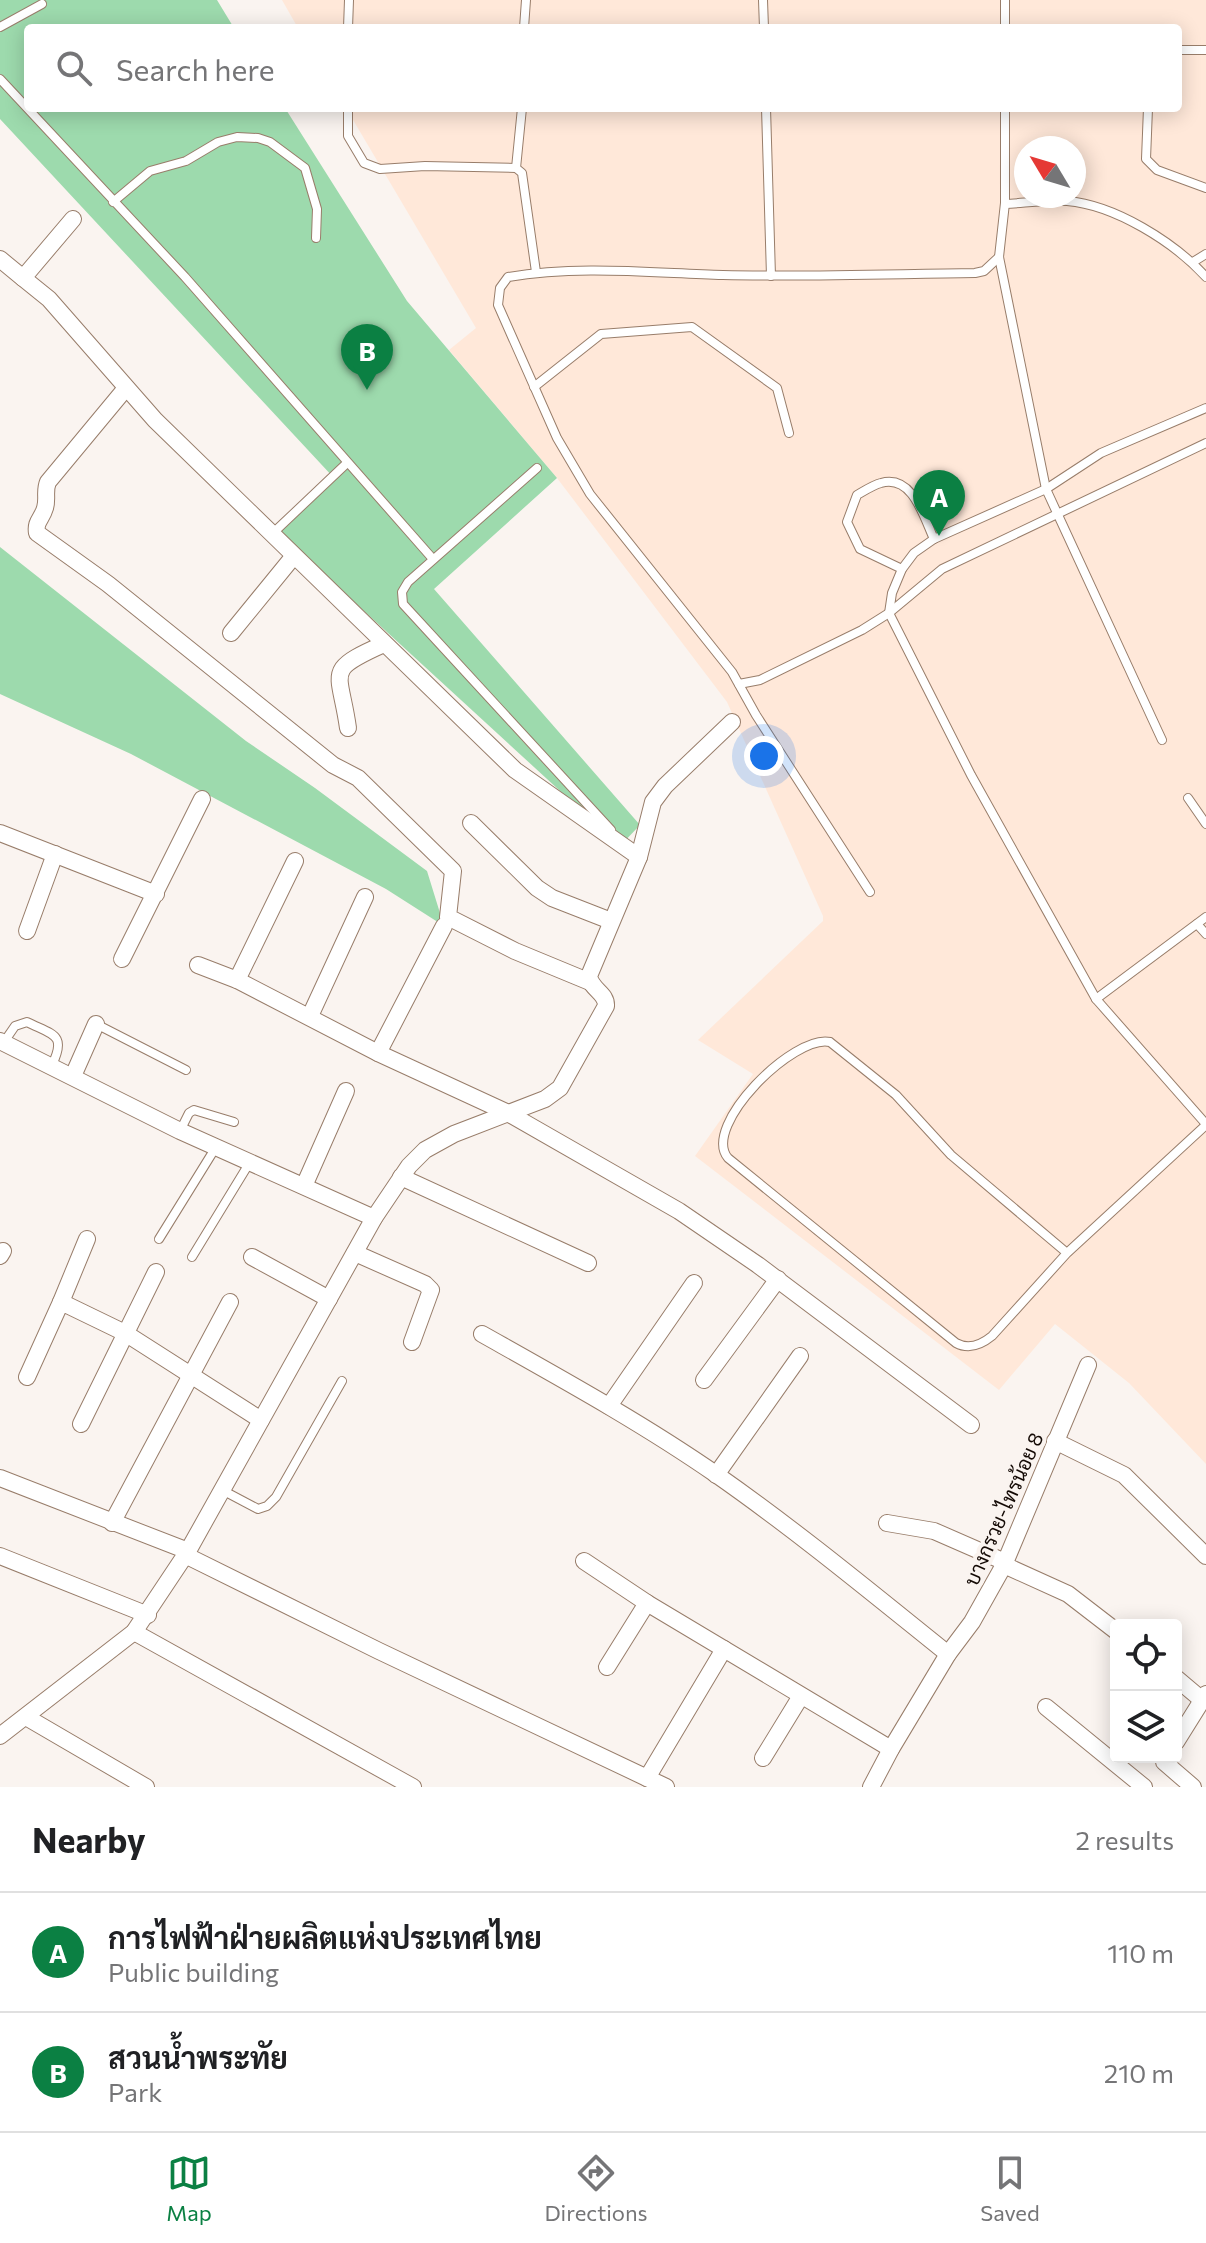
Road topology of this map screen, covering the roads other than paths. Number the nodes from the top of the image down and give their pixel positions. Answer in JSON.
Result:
{"nodes":[{"id":1,"x":349,"y":0,"type":"edge"},
{"id":2,"x":526,"y":0,"type":"edge"},
{"id":3,"x":763,"y":0,"type":"edge"},
{"id":4,"x":1005,"y":0,"type":"edge"},
{"id":5,"x":42,"y":4,"type":"dead end"},
{"id":6,"x":348,"y":24,"type":"edge"},
{"id":7,"x":524,"y":24,"type":"edge"},
{"id":8,"x":764,"y":24,"type":"edge"},
{"id":9,"x":1005,"y":24,"type":"edge"},
{"id":10,"x":0,"y":27,"type":"edge"},
{"id":11,"x":1182,"y":50,"type":"edge"},
{"id":12,"x":1206,"y":50,"type":"edge"},
{"id":13,"x":0,"y":79,"type":"edge"},
{"id":14,"x":24,"y":105,"type":"edge"},
{"id":15,"x":30,"y":112,"type":"edge"},
{"id":16,"x":348,"y":112,"type":"edge"},
{"id":17,"x":522,"y":112,"type":"edge"},
{"id":18,"x":766,"y":112,"type":"edge"},
{"id":19,"x":1005,"y":112,"type":"edge"},
{"id":20,"x":1148,"y":112,"type":"edge"},
{"id":21,"x":516,"y":168,"type":"junction"},
{"id":22,"x":1206,"y":188,"type":"edge"},
{"id":23,"x":113,"y":202,"type":"junction"},
{"id":24,"x":1005,"y":204,"type":"junction"},
{"id":25,"x":73,"y":219,"type":"dead end"},
{"id":26,"x":316,"y":238,"type":"dead end"},
{"id":27,"x":1206,"y":254,"type":"edge"},
{"id":28,"x":999,"y":257,"type":"junction"},
{"id":29,"x":0,"y":259,"type":"edge"},
{"id":30,"x":1193,"y":262,"type":"junction"},
{"id":31,"x":536,"y":272,"type":"junction"},
{"id":32,"x":771,"y":276,"type":"junction"},
{"id":33,"x":1206,"y":277,"type":"edge"},
{"id":34,"x":23,"y":278,"type":"junction"},
{"id":35,"x":534,"y":387,"type":"junction"},
{"id":36,"x":126,"y":388,"type":"junction"},
{"id":37,"x":1206,"y":408,"type":"edge"},
{"id":38,"x":789,"y":433,"type":"dead end"},
{"id":39,"x":1206,"y":443,"type":"edge"},
{"id":40,"x":347,"y":463,"type":"junction"},
{"id":41,"x":537,"y":468,"type":"dead end"},
{"id":42,"x":1046,"y":489,"type":"junction"},
{"id":43,"x":1057,"y":514,"type":"junction"},
{"id":44,"x":271,"y":534,"type":"junction"},
{"id":45,"x":934,"y":539,"type":"junction"},
{"id":46,"x":293,"y":557,"type":"junction"},
{"id":47,"x":432,"y":558,"type":"junction"},
{"id":48,"x":902,"y":569,"type":"junction"},
{"id":49,"x":889,"y":613,"type":"junction"},
{"id":50,"x":231,"y":633,"type":"dead end"},
{"id":51,"x":384,"y":644,"type":"junction"},
{"id":52,"x":739,"y":684,"type":"junction"},
{"id":53,"x":732,"y":722,"type":"dead end"},
{"id":54,"x":348,"y":728,"type":"dead end"},
{"id":55,"x":1162,"y":740,"type":"dead end"},
{"id":56,"x":1188,"y":798,"type":"dead end"},
{"id":57,"x":202,"y":799,"type":"dead end"},
{"id":58,"x":471,"y":823,"type":"dead end"},
{"id":59,"x":1206,"y":824,"type":"edge"},
{"id":60,"x":0,"y":833,"type":"edge"},
{"id":61,"x":632,"y":853,"type":"junction"},
{"id":62,"x":55,"y":854,"type":"junction"},
{"id":63,"x":295,"y":861,"type":"dead end"},
{"id":64,"x":870,"y":892,"type":"dead end"},
{"id":65,"x":156,"y":894,"type":"junction"},
{"id":66,"x":365,"y":897,"type":"dead end"},
{"id":67,"x":1206,"y":917,"type":"edge"},
{"id":68,"x":611,"y":921,"type":"junction"},
{"id":69,"x":1197,"y":924,"type":"junction"},
{"id":70,"x":444,"y":926,"type":"dead end"},
{"id":71,"x":27,"y":931,"type":"dead end"},
{"id":72,"x":1206,"y":934,"type":"edge"},
{"id":73,"x":122,"y":959,"type":"dead end"},
{"id":74,"x":198,"y":965,"type":"dead end"},
{"id":75,"x":237,"y":980,"type":"junction"},
{"id":76,"x":590,"y":982,"type":"junction"},
{"id":77,"x":1096,"y":999,"type":"junction"},
{"id":78,"x":310,"y":1016,"type":"junction"},
{"id":79,"x":96,"y":1024,"type":"joint"},
{"id":80,"x":2,"y":1042,"type":"edge"},
{"id":81,"x":378,"y":1053,"type":"junction"},
{"id":82,"x":52,"y":1065,"type":"junction"},
{"id":83,"x":186,"y":1070,"type":"dead end"},
{"id":84,"x":73,"y":1076,"type":"junction"},
{"id":85,"x":346,"y":1091,"type":"dead end"},
{"id":86,"x":506,"y":1112,"type":"junction"},
{"id":87,"x":234,"y":1122,"type":"dead end"},
{"id":88,"x":1206,"y":1124,"type":"edge"},
{"id":89,"x":180,"y":1131,"type":"junction"},
{"id":90,"x":216,"y":1147,"type":"junction"},
{"id":91,"x":250,"y":1162,"type":"junction"},
{"id":92,"x":401,"y":1177,"type":"junction"},
{"id":93,"x":304,"y":1186,"type":"junction"},
{"id":94,"x":374,"y":1218,"type":"junction"},
{"id":95,"x":87,"y":1239,"type":"dead end"},
{"id":96,"x":159,"y":1239,"type":"dead end"},
{"id":97,"x":355,"y":1253,"type":"junction"},
{"id":98,"x":1067,"y":1253,"type":"junction"},
{"id":99,"x":192,"y":1257,"type":"dead end"},
{"id":100,"x":252,"y":1257,"type":"dead end"},
{"id":101,"x":588,"y":1263,"type":"dead end"},
{"id":102,"x":156,"y":1272,"type":"dead end"},
{"id":103,"x":778,"y":1279,"type":"junction"},
{"id":104,"x":694,"y":1283,"type":"dead end"},
{"id":105,"x":329,"y":1299,"type":"junction"},
{"id":106,"x":61,"y":1302,"type":"junction"},
{"id":107,"x":230,"y":1302,"type":"dead end"},
{"id":108,"x":125,"y":1333,"type":"junction"},
{"id":109,"x":482,"y":1334,"type":"dead end"},
{"id":110,"x":412,"y":1342,"type":"dead end"},
{"id":111,"x":800,"y":1356,"type":"dead end"},
{"id":112,"x":1088,"y":1365,"type":"dead end"},
{"id":113,"x":192,"y":1375,"type":"junction"},
{"id":114,"x":27,"y":1377,"type":"dead end"},
{"id":115,"x":704,"y":1380,"type":"dead end"},
{"id":116,"x":342,"y":1381,"type":"dead end"},
{"id":117,"x":609,"y":1406,"type":"junction"},
{"id":118,"x":261,"y":1420,"type":"junction"},
{"id":119,"x":81,"y":1424,"type":"dead end"},
{"id":120,"x":971,"y":1425,"type":"dead end"},
{"id":121,"x":1055,"y":1441,"type":"junction"},
{"id":122,"x":716,"y":1475,"type":"junction"},
{"id":123,"x":0,"y":1478,"type":"edge"},
{"id":124,"x":222,"y":1490,"type":"junction"},
{"id":125,"x":112,"y":1523,"type":"junction"},
{"id":126,"x":887,"y":1523,"type":"dead end"},
{"id":127,"x":187,"y":1553,"type":"junction"},
{"id":128,"x":0,"y":1556,"type":"edge"},
{"id":129,"x":1206,"y":1556,"type":"edge"},
{"id":130,"x":584,"y":1561,"type":"dead end"},
{"id":131,"x":1004,"y":1564,"type":"junction"},
{"id":132,"x":647,"y":1603,"type":"junction"},
{"id":133,"x":148,"y":1615,"type":"junction"},
{"id":134,"x":1110,"y":1626,"type":"edge"},
{"id":135,"x":134,"y":1632,"type":"junction"},
{"id":136,"x":724,"y":1649,"type":"junction"},
{"id":137,"x":948,"y":1654,"type":"junction"},
{"id":138,"x":607,"y":1667,"type":"dead end"},
{"id":139,"x":1182,"y":1682,"type":"edge"},
{"id":140,"x":801,"y":1696,"type":"junction"},
{"id":141,"x":1204,"y":1696,"type":"edge"},
{"id":142,"x":1046,"y":1707,"type":"dead end"},
{"id":143,"x":26,"y":1717,"type":"junction"},
{"id":144,"x":1182,"y":1732,"type":"edge"},
{"id":145,"x":0,"y":1736,"type":"edge"},
{"id":146,"x":891,"y":1749,"type":"junction"},
{"id":147,"x":763,"y":1758,"type":"dead end"},
{"id":148,"x":1163,"y":1763,"type":"edge"},
{"id":149,"x":1168,"y":1763,"type":"edge"},
{"id":150,"x":647,"y":1778,"type":"junction"},
{"id":151,"x":146,"y":1787,"type":"edge"},
{"id":152,"x":413,"y":1787,"type":"edge"},
{"id":153,"x":666,"y":1787,"type":"edge"},
{"id":154,"x":871,"y":1787,"type":"edge"},
{"id":155,"x":1146,"y":1787,"type":"edge"},
{"id":156,"x":1193,"y":1787,"type":"edge"}],
"edges":[{"from":1,"to":6,"type":"lane"},
{"from":2,"to":7,"type":"lane"},
{"from":3,"to":8,"type":"lane"},
{"from":4,"to":9,"type":"lane"},
{"from":5,"to":10,"type":"lane"},
{"from":11,"to":12,"type":"lane"},
{"from":13,"to":14,"type":"lane"},
{"from":15,"to":23,"type":"lane"},
{"from":16,"to":21,"type":"lane"},
{"from":17,"to":21,"type":"lane"},
{"from":18,"to":32,"type":"lane"},
{"from":19,"to":24,"type":"lane"},
{"from":20,"to":22,"type":"lane"},
{"from":21,"to":31,"type":"lane"},
{"from":23,"to":26,"type":"lane"},
{"from":23,"to":40,"type":"lane"},
{"from":24,"to":28,"type":"lane"},
{"from":24,"to":30,"type":"lane"},
{"from":25,"to":34,"type":"street"},
{"from":27,"to":30,"type":"lane"},
{"from":28,"to":32,"type":"lane"},
{"from":28,"to":42,"type":"lane"},
{"from":29,"to":34,"type":"street"},
{"from":30,"to":33,"type":"lane"},
{"from":31,"to":32,"type":"lane"},
{"from":31,"to":35,"type":"lane"},
{"from":34,"to":36,"type":"street"},
{"from":35,"to":38,"type":"lane"},
{"from":35,"to":52,"type":"lane"},
{"from":36,"to":44,"type":"street"},
{"from":36,"to":76,"type":"street"},
{"from":37,"to":42,"type":"lane"},
{"from":39,"to":43,"type":"lane"},
{"from":40,"to":44,"type":"lane"},
{"from":40,"to":47,"type":"lane"},
{"from":41,"to":47,"type":"lane"},
{"from":42,"to":43,"type":"lane"},
{"from":42,"to":45,"type":"lane"},
{"from":43,"to":49,"type":"lane"},
{"from":43,"to":55,"type":"lane"},
{"from":44,"to":46,"type":"street"},
{"from":45,"to":48,"type":"lane"},
{"from":45,"to":48,"type":"lane"},
{"from":46,"to":50,"type":"street"},
{"from":46,"to":51,"type":"street"},
{"from":47,"to":61,"type":"lane"},
{"from":48,"to":49,"type":"lane"},
{"from":49,"to":52,"type":"lane"},
{"from":49,"to":77,"type":"lane"},
{"from":51,"to":54,"type":"street"},
{"from":51,"to":61,"type":"street"},
{"from":52,"to":64,"type":"lane"},
{"from":53,"to":61,"type":"street"},
{"from":56,"to":59,"type":"lane"},
{"from":57,"to":65,"type":"street"},
{"from":58,"to":68,"type":"street"},
{"from":60,"to":62,"type":"street"},
{"from":61,"to":68,"type":"street"},
{"from":62,"to":65,"type":"street"},
{"from":62,"to":71,"type":"street"},
{"from":63,"to":75,"type":"street"},
{"from":65,"to":73,"type":"street"},
{"from":66,"to":78,"type":"street"},
{"from":67,"to":69,"type":"lane"},
{"from":68,"to":76,"type":"street"},
{"from":69,"to":72,"type":"lane"},
{"from":69,"to":77,"type":"lane"},
{"from":70,"to":81,"type":"street"},
{"from":74,"to":75,"type":"street"},
{"from":75,"to":78,"type":"street"},
{"from":76,"to":86,"type":"street"},
{"from":77,"to":88,"type":"lane"},
{"from":78,"to":81,"type":"street"},
{"from":79,"to":83,"type":"lane"},
{"from":79,"to":84,"type":"street"},
{"from":80,"to":82,"type":"street"},
{"from":80,"to":82,"type":"lane"},
{"from":81,"to":86,"type":"street"},
{"from":82,"to":84,"type":"street"},
{"from":84,"to":89,"type":"street"},
{"from":85,"to":93,"type":"street"},
{"from":86,"to":92,"type":"street"},
{"from":86,"to":103,"type":"street"},
{"from":87,"to":89,"type":"lane"},
{"from":88,"to":98,"type":"lane"},
{"from":89,"to":90,"type":"street"},
{"from":90,"to":91,"type":"street"},
{"from":90,"to":96,"type":"lane"},
{"from":91,"to":93,"type":"street"},
{"from":91,"to":99,"type":"lane"},
{"from":92,"to":94,"type":"street"},
{"from":92,"to":101,"type":"street"},
{"from":93,"to":94,"type":"street"},
{"from":94,"to":97,"type":"street"},
{"from":95,"to":106,"type":"street"},
{"from":97,"to":105,"type":"street"},
{"from":97,"to":110,"type":"street"},
{"from":98,"to":98,"type":"lane"},
{"from":100,"to":105,"type":"street"},
{"from":102,"to":108,"type":"street"},
{"from":103,"to":115,"type":"street"},
{"from":103,"to":120,"type":"street"},
{"from":104,"to":117,"type":"street"},
{"from":105,"to":118,"type":"street"},
{"from":106,"to":108,"type":"street"},
{"from":106,"to":114,"type":"street"},
{"from":107,"to":113,"type":"street"},
{"from":108,"to":113,"type":"street"},
{"from":108,"to":119,"type":"street"},
{"from":109,"to":117,"type":"street"},
{"from":111,"to":122,"type":"street"},
{"from":112,"to":121,"type":"street","name":"บางกรวย-ไทรน้อย 8"},
{"from":113,"to":118,"type":"street"},
{"from":113,"to":125,"type":"street"},
{"from":116,"to":124,"type":"lane"},
{"from":117,"to":122,"type":"street"},
{"from":118,"to":124,"type":"street"},
{"from":121,"to":129,"type":"street"},
{"from":121,"to":131,"type":"street","name":"บางกรวย-ไทรน้อย 8"},
{"from":122,"to":137,"type":"street"},
{"from":123,"to":125,"type":"street"},
{"from":124,"to":127,"type":"street"},
{"from":125,"to":127,"type":"street"},
{"from":126,"to":131,"type":"street"},
{"from":127,"to":133,"type":"street"},
{"from":127,"to":150,"type":"street"},
{"from":128,"to":133,"type":"street"},
{"from":130,"to":132,"type":"street"},
{"from":131,"to":134,"type":"street"},
{"from":131,"to":137,"type":"street","name":"บางกรวย-ไทรน้อย 8"},
{"from":132,"to":136,"type":"street"},
{"from":132,"to":138,"type":"street"},
{"from":133,"to":135,"type":"street"},
{"from":135,"to":143,"type":"street"},
{"from":135,"to":152,"type":"street"},
{"from":136,"to":140,"type":"street"},
{"from":136,"to":150,"type":"street"},
{"from":137,"to":146,"type":"street","name":"บางกรวย-ไทรน้อย 8"},
{"from":139,"to":141,"type":"street"},
{"from":140,"to":146,"type":"street"},
{"from":140,"to":147,"type":"street"},
{"from":141,"to":144,"type":"street"},
{"from":142,"to":155,"type":"street"},
{"from":143,"to":145,"type":"street"},
{"from":143,"to":151,"type":"street"},
{"from":146,"to":154,"type":"street","name":"บางกรวย-ไทรน้อย 8"},
{"from":148,"to":155,"type":"street"},
{"from":149,"to":156,"type":"street"},
{"from":150,"to":153,"type":"street"}]}
